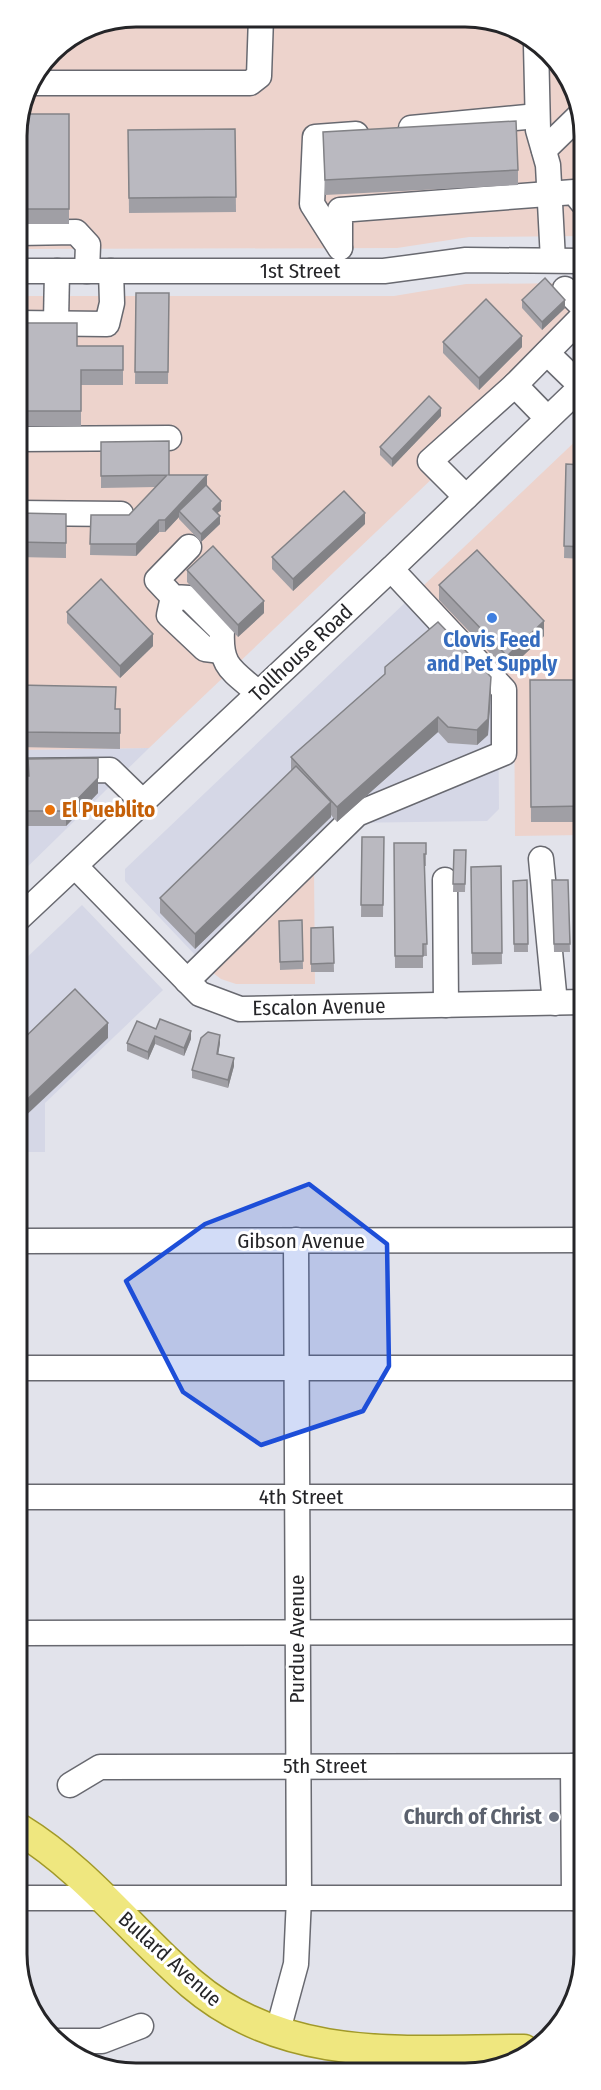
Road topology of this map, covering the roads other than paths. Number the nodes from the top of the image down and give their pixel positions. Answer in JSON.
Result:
{"nodes":[{"id":1,"x":261,"y":27,"type":"edge"},
{"id":2,"x":536,"y":53,"type":"edge"},
{"id":3,"x":41,"y":83,"type":"edge"},
{"id":4,"x":537,"y":116,"type":"junction"},
{"id":5,"x":573,"y":122,"type":"edge"},
{"id":6,"x":544,"y":150,"type":"junction"},
{"id":7,"x":574,"y":195,"type":"edge"},
{"id":8,"x":550,"y":205,"type":"junction"},
{"id":9,"x":27,"y":233,"type":"edge"},
{"id":10,"x":340,"y":259,"type":"junction"},
{"id":11,"x":553,"y":260,"type":"junction"},
{"id":12,"x":574,"y":261,"type":"edge"},
{"id":13,"x":27,"y":271,"type":"edge"},
{"id":14,"x":57,"y":271,"type":"junction"},
{"id":15,"x":99,"y":271,"type":"junction"},
{"id":16,"x":565,"y":289,"type":"dead end"},
{"id":17,"x":574,"y":298,"type":"edge"},
{"id":18,"x":56,"y":322,"type":"junction"},
{"id":19,"x":27,"y":323,"type":"edge"},
{"id":20,"x":574,"y":325,"type":"edge"},
{"id":21,"x":547,"y":353,"type":"junction"},
{"id":22,"x":574,"y":378,"type":"edge"},
{"id":23,"x":515,"y":385,"type":"junction"},
{"id":24,"x":574,"y":393,"type":"edge"},
{"id":25,"x":548,"y":418,"type":"junction"},
{"id":26,"x":169,"y":438,"type":"dead end"},
{"id":27,"x":27,"y":439,"type":"edge"},
{"id":28,"x":466,"y":497,"type":"junction"},
{"id":29,"x":27,"y":513,"type":"edge"},
{"id":30,"x":121,"y":514,"type":"edge"},
{"id":31,"x":189,"y":547,"type":"dead end"},
{"id":32,"x":391,"y":569,"type":"junction"},
{"id":33,"x":256,"y":692,"type":"junction"},
{"id":34,"x":27,"y":771,"type":"edge"},
{"id":35,"x":143,"y":802,"type":"junction"},
{"id":36,"x":541,"y":859,"type":"dead end"},
{"id":37,"x":75,"y":866,"type":"junction"},
{"id":38,"x":445,"y":880,"type":"dead end"},
{"id":39,"x":27,"y":911,"type":"edge"},
{"id":40,"x":187,"y":981,"type":"junction"},
{"id":41,"x":574,"y":1002,"type":"edge"},
{"id":42,"x":555,"y":1003,"type":"junction"},
{"id":43,"x":446,"y":1005,"type":"junction"},
{"id":44,"x":296,"y":1240,"type":"junction"},
{"id":45,"x":574,"y":1240,"type":"edge"},
{"id":46,"x":27,"y":1241,"type":"edge"},
{"id":47,"x":27,"y":1368,"type":"edge"},
{"id":48,"x":297,"y":1368,"type":"junction"},
{"id":49,"x":574,"y":1368,"type":"edge"},
{"id":50,"x":27,"y":1497,"type":"edge"},
{"id":51,"x":298,"y":1497,"type":"junction"},
{"id":52,"x":574,"y":1497,"type":"edge"},
{"id":53,"x":298,"y":1632,"type":"junction"},
{"id":54,"x":574,"y":1632,"type":"edge"},
{"id":55,"x":27,"y":1633,"type":"edge"},
{"id":56,"x":296,"y":1766,"type":"junction"},
{"id":57,"x":574,"y":1766,"type":"edge"},
{"id":58,"x":70,"y":1785,"type":"dead end"},
{"id":59,"x":27,"y":1835,"type":"edge"},
{"id":60,"x":27,"y":1898,"type":"edge"},
{"id":61,"x":105,"y":1898,"type":"junction"},
{"id":62,"x":298,"y":1898,"type":"junction"},
{"id":63,"x":574,"y":1898,"type":"edge"},
{"id":64,"x":141,"y":2026,"type":"dead end"},
{"id":65,"x":277,"y":2034,"type":"junction"},
{"id":66,"x":71,"y":2041,"type":"edge"},
{"id":67,"x":516,"y":2050,"type":"edge"}],
"edges":[{"from":1,"to":3,"type":"street"},
{"from":2,"to":4,"type":"street"},
{"from":4,"to":6,"type":"street"},
{"from":4,"to":10,"type":"street"},
{"from":5,"to":6,"type":"street"},
{"from":6,"to":8,"type":"street"},
{"from":7,"to":8,"type":"street"},
{"from":8,"to":10,"type":"street"},
{"from":8,"to":11,"type":"street"},
{"from":9,"to":15,"type":"street"},
{"from":10,"to":11,"type":"street","name":"1st Street"},
{"from":10,"to":15,"type":"street","name":"1st Street"},
{"from":11,"to":12,"type":"street","name":"1st Street"},
{"from":13,"to":14,"type":"street","name":"1st Street"},
{"from":14,"to":15,"type":"street","name":"1st Street"},
{"from":14,"to":18,"type":"street"},
{"from":15,"to":18,"type":"street"},
{"from":16,"to":17,"type":"street"},
{"from":18,"to":19,"type":"street"},
{"from":20,"to":21,"type":"street"},
{"from":21,"to":22,"type":"street"},
{"from":21,"to":23,"type":"street"},
{"from":23,"to":25,"type":"street"},
{"from":23,"to":28,"type":"street"},
{"from":24,"to":25,"type":"street","name":"Tollhouse Road"},
{"from":25,"to":28,"type":"street","name":"Tollhouse Road"},
{"from":26,"to":27,"type":"street"},
{"from":28,"to":32,"type":"street","name":"Tollhouse Road"},
{"from":29,"to":30,"type":"street"},
{"from":31,"to":33,"type":"street"},
{"from":32,"to":33,"type":"street","name":"Tollhouse Road"},
{"from":32,"to":40,"type":"street"},
{"from":33,"to":35,"type":"street","name":"Tollhouse Road"},
{"from":34,"to":35,"type":"street"},
{"from":35,"to":37,"type":"street","name":"Tollhouse Road"},
{"from":36,"to":42,"type":"street"},
{"from":37,"to":39,"type":"street","name":"Tollhouse Road"},
{"from":37,"to":40,"type":"street","name":"Escalon Avenue"},
{"from":38,"to":43,"type":"street"},
{"from":40,"to":43,"type":"street","name":"Escalon Avenue"},
{"from":41,"to":42,"type":"street","name":"Escalon Avenue"},
{"from":42,"to":43,"type":"street","name":"Escalon Avenue"},
{"from":44,"to":45,"type":"street","name":"Gibson Avenue"},
{"from":44,"to":46,"type":"street","name":"Gibson Avenue"},
{"from":44,"to":48,"type":"street","name":"Purdue Avenue"},
{"from":47,"to":48,"type":"street"},
{"from":48,"to":49,"type":"street"},
{"from":48,"to":51,"type":"street","name":"Purdue Avenue"},
{"from":50,"to":51,"type":"street","name":"4th Street"},
{"from":51,"to":52,"type":"street","name":"4th Street"},
{"from":51,"to":53,"type":"street","name":"Purdue Avenue"},
{"from":53,"to":54,"type":"street"},
{"from":53,"to":55,"type":"street"},
{"from":53,"to":56,"type":"street","name":"Purdue Avenue"},
{"from":56,"to":57,"type":"street","name":"5th Street"},
{"from":56,"to":58,"type":"street","name":"5th Street"},
{"from":56,"to":62,"type":"street","name":"Purdue Avenue"},
{"from":59,"to":61,"type":"main road","name":"Bullard Avenue"},
{"from":60,"to":61,"type":"street"},
{"from":61,"to":62,"type":"street"},
{"from":61,"to":65,"type":"main road","name":"Bullard Avenue"},
{"from":62,"to":63,"type":"street"},
{"from":62,"to":65,"type":"street","name":"Purdue Avenue"},
{"from":64,"to":66,"type":"street"},
{"from":65,"to":67,"type":"main road","name":"Bullard Avenue"}]}
